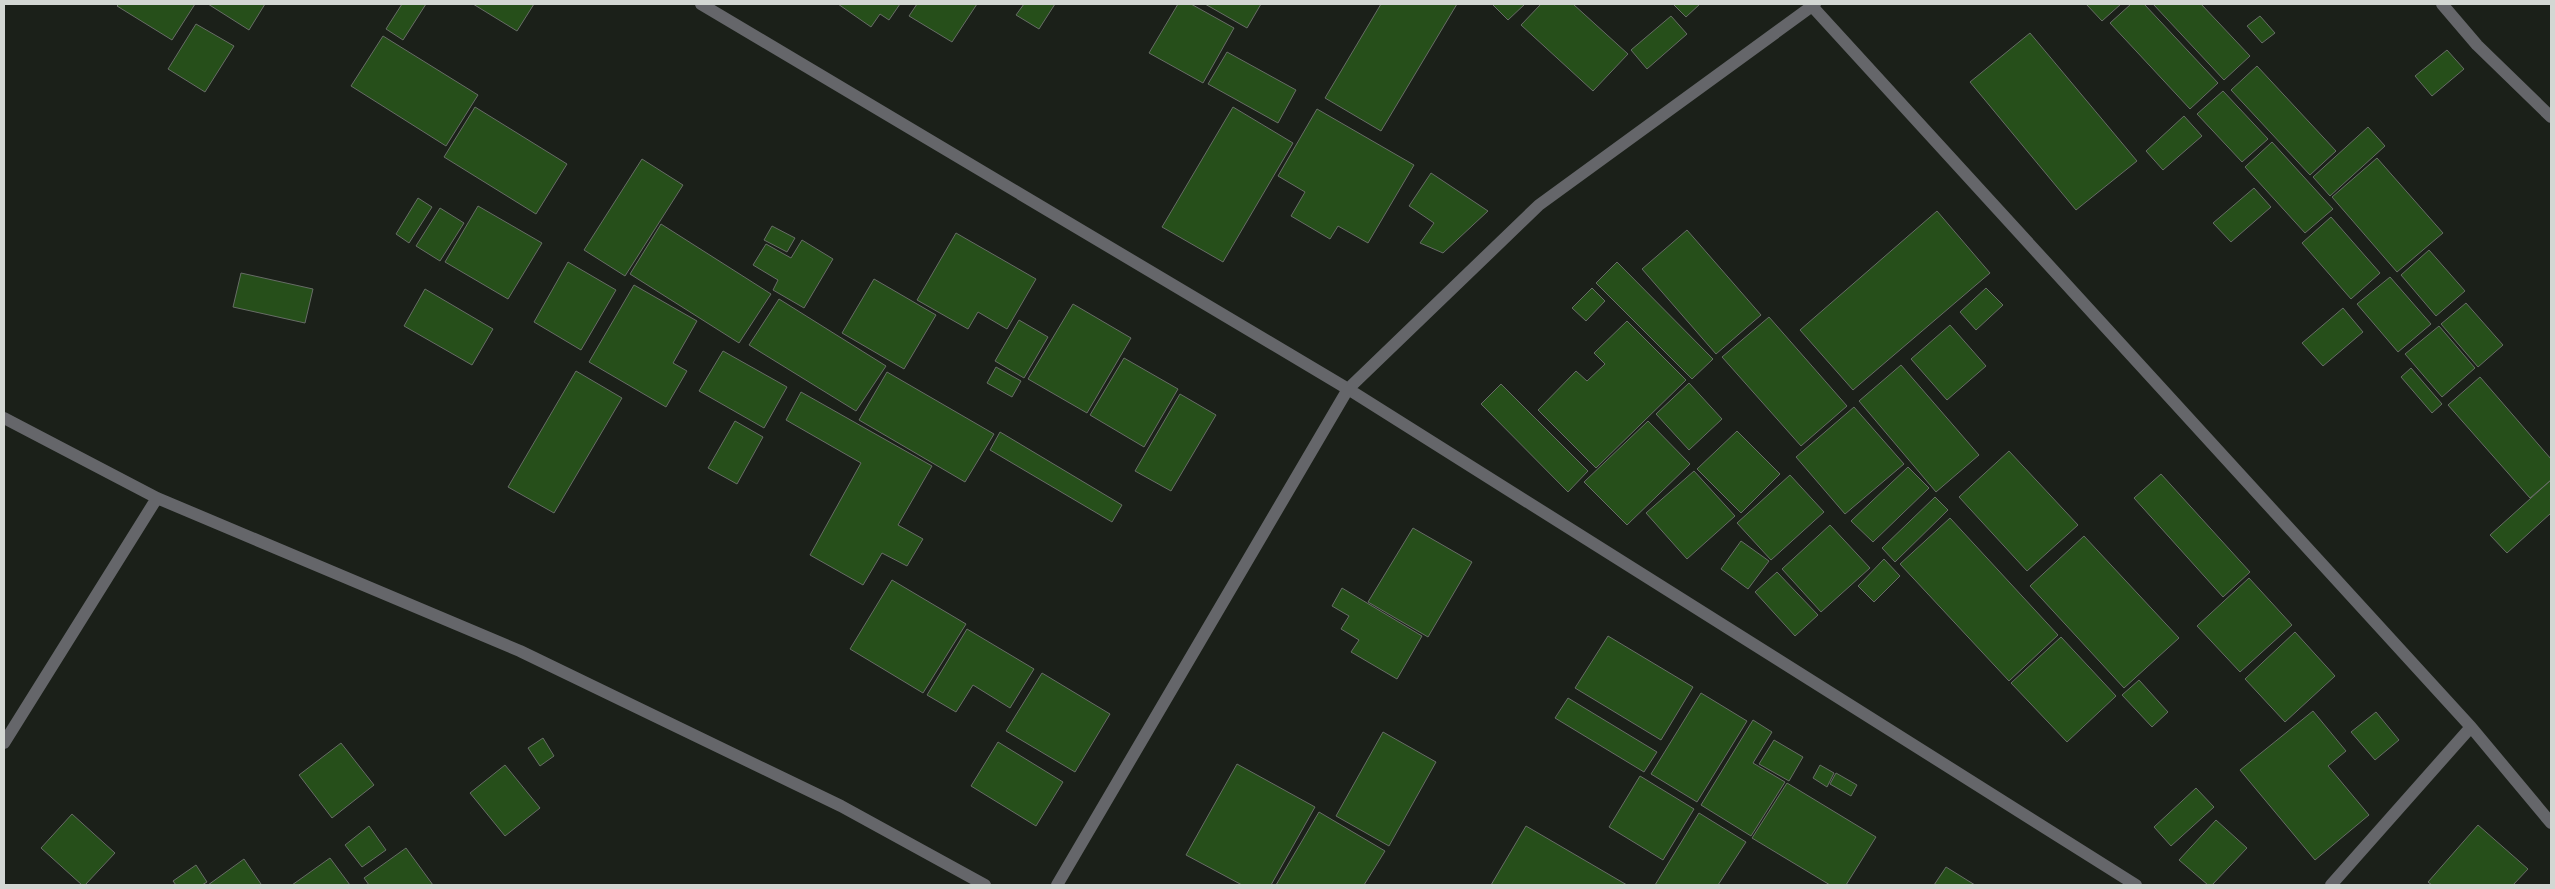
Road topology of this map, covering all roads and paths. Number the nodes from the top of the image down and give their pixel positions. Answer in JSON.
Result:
{"nodes":[{"id":1,"x":701,"y":4,"type":"edge"},
{"id":2,"x":2442,"y":4,"type":"edge"},
{"id":3,"x":1812,"y":5,"type":"edge"},
{"id":4,"x":2551,"y":117,"type":"edge"},
{"id":5,"x":1348,"y":389,"type":"junction"},
{"id":6,"x":4,"y":418,"type":"edge"},
{"id":7,"x":157,"y":498,"type":"junction"},
{"id":8,"x":2471,"y":728,"type":"junction"},
{"id":9,"x":4,"y":743,"type":"edge"},
{"id":10,"x":2551,"y":823,"type":"edge"},
{"id":11,"x":985,"y":885,"type":"edge"},
{"id":12,"x":1057,"y":885,"type":"edge"},
{"id":13,"x":2136,"y":885,"type":"edge"},
{"id":14,"x":2331,"y":885,"type":"edge"}],
"edges":[{"from":1,"to":5,"type":"street"},
{"from":2,"to":4,"type":"street"},
{"from":3,"to":5,"type":"street"},
{"from":3,"to":8,"type":"street"},
{"from":5,"to":12,"type":"street"},
{"from":5,"to":13,"type":"street"},
{"from":6,"to":7,"type":"street"},
{"from":7,"to":9,"type":"street"},
{"from":7,"to":11,"type":"street"},
{"from":8,"to":10,"type":"street"},
{"from":8,"to":14,"type":"street"}]}
